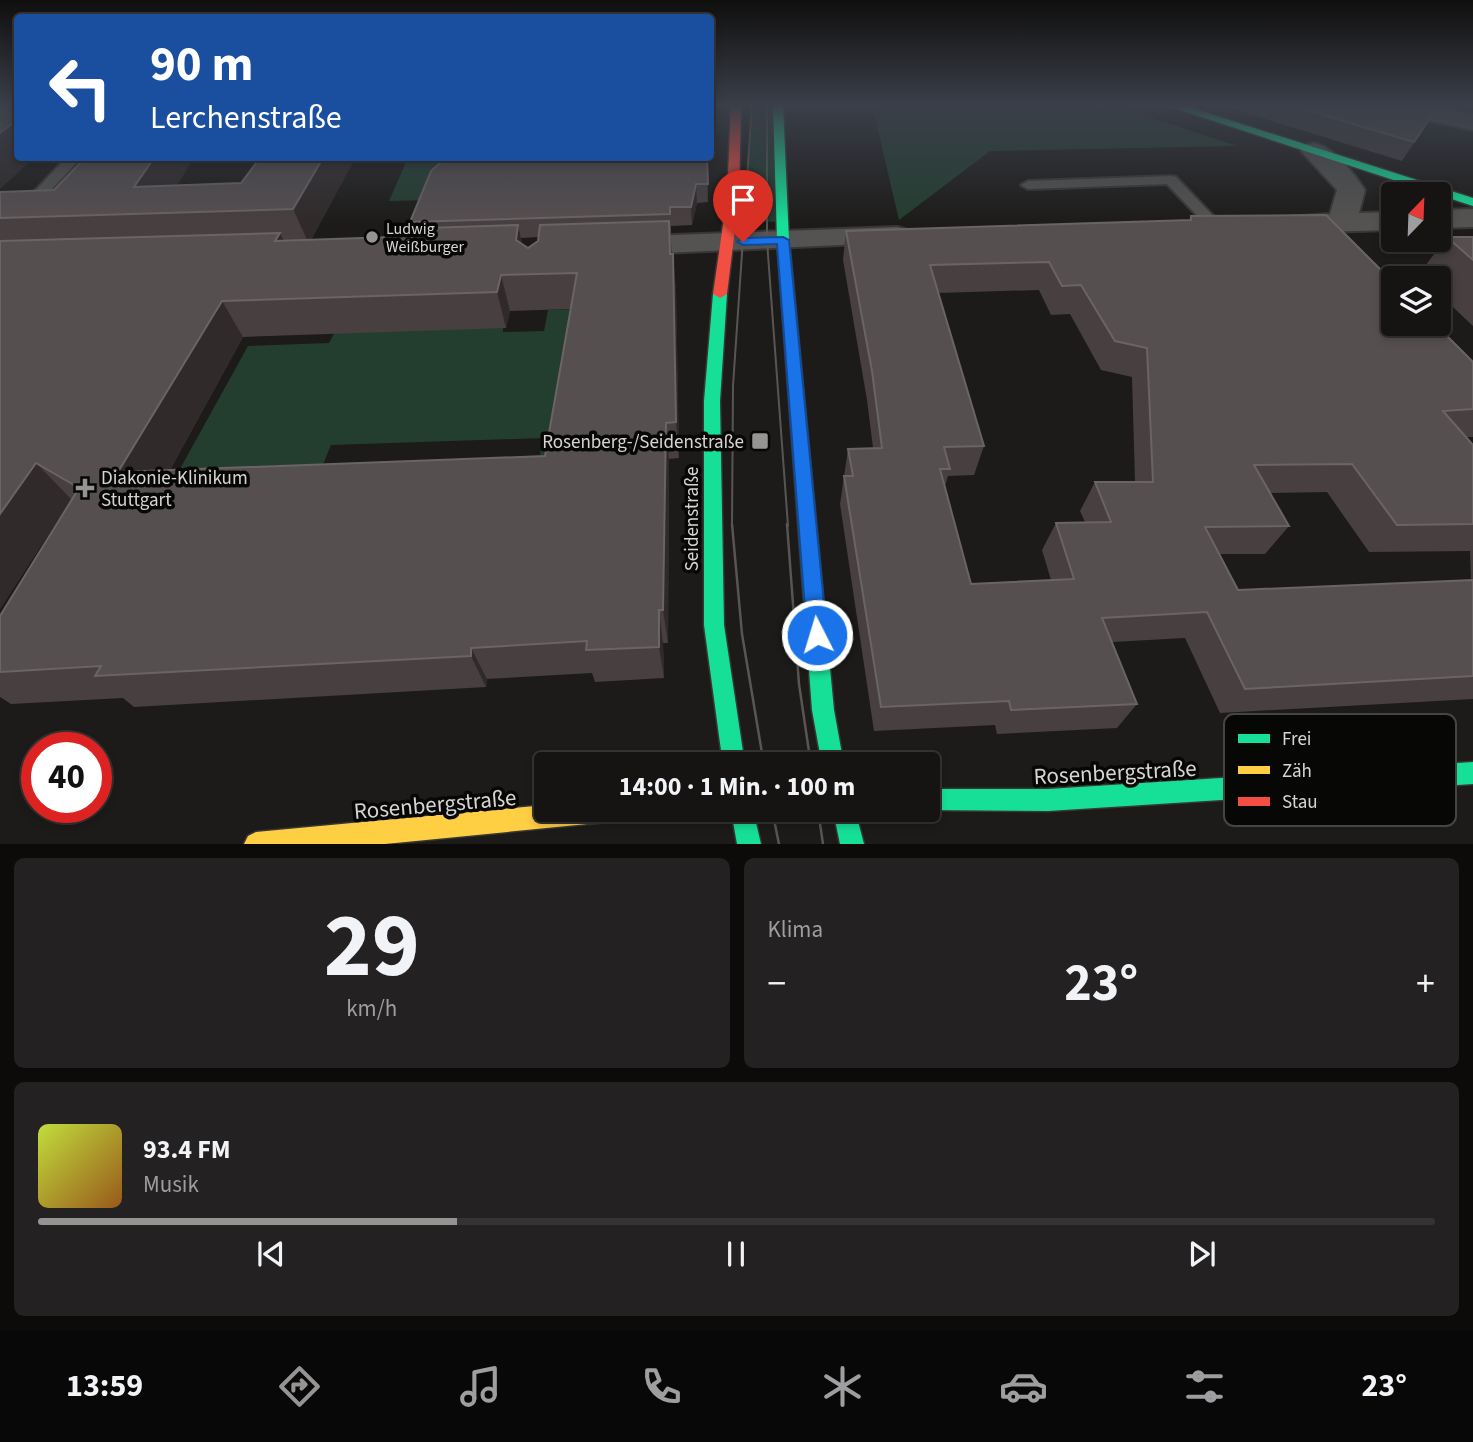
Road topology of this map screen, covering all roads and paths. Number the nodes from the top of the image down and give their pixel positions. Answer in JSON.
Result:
{"nodes":[{"id":1,"x":735,"y":144,"type":"edge"},
{"id":2,"x":779,"y":144,"type":"edge"},
{"id":3,"x":1293,"y":144,"type":"edge"},
{"id":4,"x":1314,"y":151,"type":"junction"},
{"id":5,"x":69,"y":163,"type":"dead end"},
{"id":6,"x":1028,"y":185,"type":"dead end"},
{"id":7,"x":1473,"y":202,"type":"edge"},
{"id":8,"x":1473,"y":218,"type":"edge"},
{"id":9,"x":1451,"y":219,"type":"edge"},
{"id":10,"x":1381,"y":221,"type":"edge"},
{"id":11,"x":1327,"y":223,"type":"junction"},
{"id":12,"x":1240,"y":226,"type":"junction"},
{"id":13,"x":1175,"y":228,"type":"edge"},
{"id":14,"x":925,"y":235,"type":"edge"},
{"id":15,"x":0,"y":237,"type":"edge"},
{"id":16,"x":783,"y":240,"type":"junction"},
{"id":17,"x":726,"y":242,"type":"junction"},
{"id":18,"x":590,"y":247,"type":"edge"},
{"id":19,"x":1347,"y":256,"type":"edge"},
{"id":20,"x":732,"y":752,"type":"edge"},
{"id":21,"x":831,"y":752,"type":"edge"},
{"id":22,"x":1224,"y":789,"type":"edge"},
{"id":23,"x":940,"y":800,"type":"edge"},
{"id":24,"x":534,"y":818,"type":"edge"},
{"id":25,"x":744,"y":822,"type":"edge"},
{"id":26,"x":847,"y":822,"type":"edge"},
{"id":27,"x":258,"y":843,"type":"edge"},
{"id":28,"x":748,"y":844,"type":"edge"},
{"id":29,"x":852,"y":844,"type":"edge"}],
"edges":[{"from":1,"to":17,"type":"street","name":"Seidenstraße"},
{"from":2,"to":16,"type":"street"},
{"from":3,"to":4,"type":"street"},
{"from":4,"to":7,"type":"street"},
{"from":4,"to":11,"type":"street"},
{"from":5,"to":15,"type":"lane"},
{"from":6,"to":12,"type":"lane"},
{"from":8,"to":9,"type":"street"},
{"from":10,"to":11,"type":"street"},
{"from":11,"to":12,"type":"street"},
{"from":11,"to":19,"type":"street"},
{"from":12,"to":13,"type":"street"},
{"from":14,"to":16,"type":"street"},
{"from":16,"to":17,"type":"street"},
{"from":16,"to":21,"type":"street"},
{"from":17,"to":18,"type":"street"},
{"from":17,"to":20,"type":"street","name":"Seidenstraße"},
{"from":22,"to":23,"type":"street","name":"Rosenbergstraße"},
{"from":24,"to":27,"type":"street","name":"Rosenbergstraße"},
{"from":25,"to":28,"type":"street"},
{"from":26,"to":29,"type":"street"}]}
